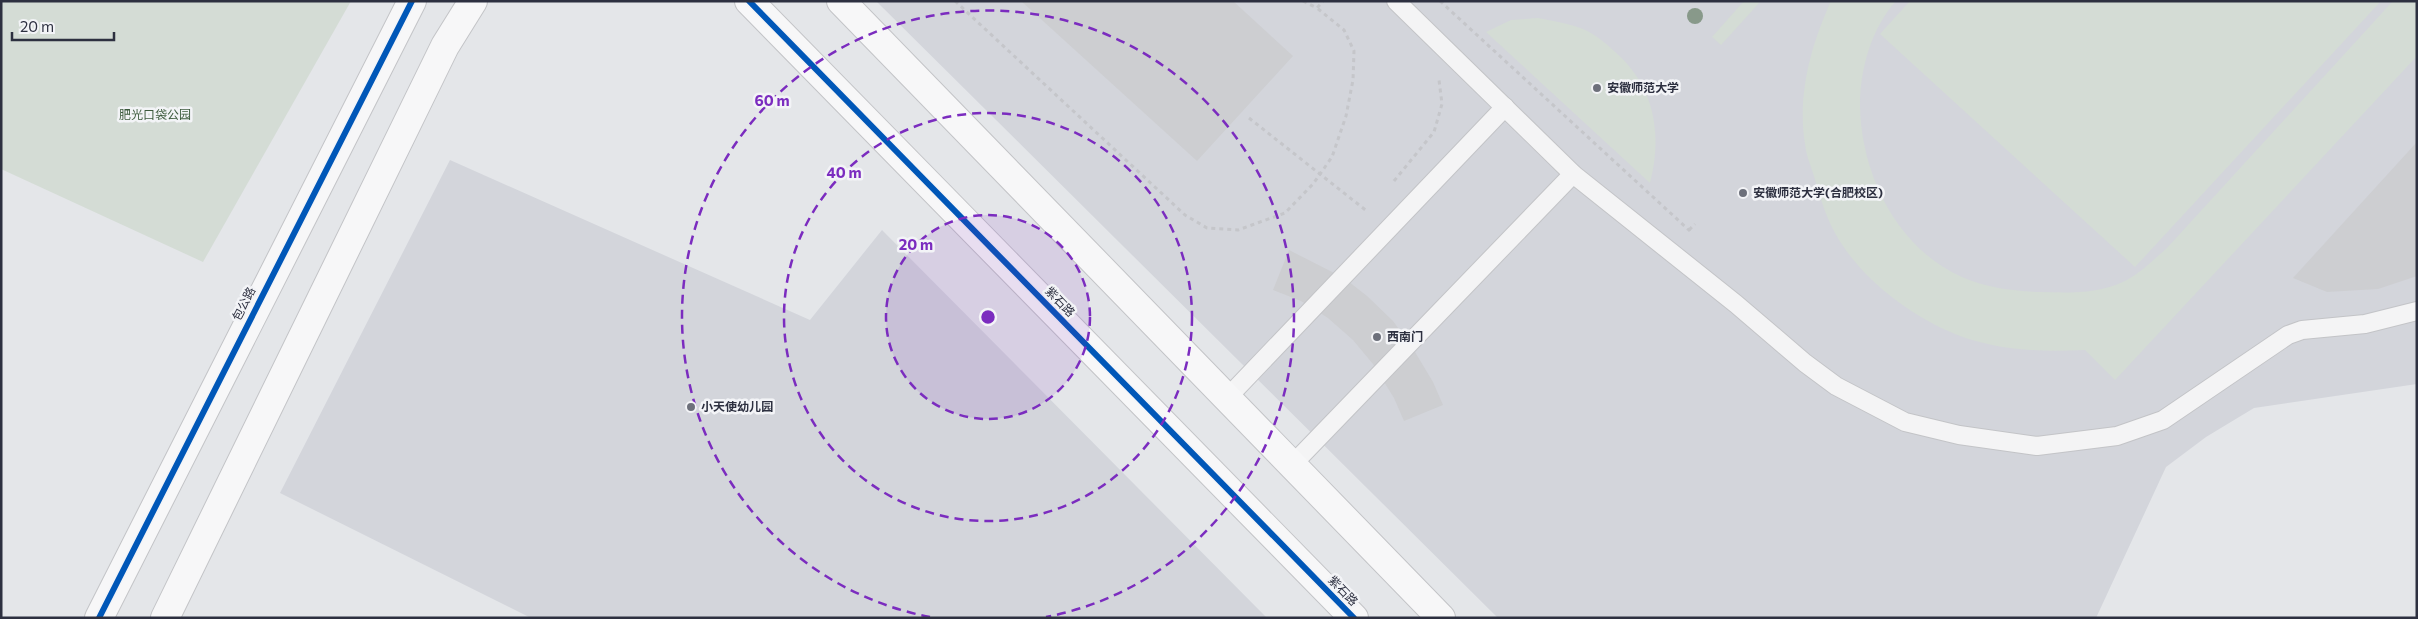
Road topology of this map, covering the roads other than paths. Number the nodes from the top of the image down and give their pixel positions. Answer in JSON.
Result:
{"nodes":[{"id":1,"x":412,"y":1,"type":"edge"},
{"id":2,"x":473,"y":1,"type":"edge"},
{"id":3,"x":749,"y":1,"type":"edge"},
{"id":4,"x":841,"y":1,"type":"edge"},
{"id":5,"x":1396,"y":1,"type":"edge"},
{"id":6,"x":1505,"y":107,"type":"junction"},
{"id":7,"x":1574,"y":174,"type":"junction"},
{"id":8,"x":2417,"y":311,"type":"edge"},
{"id":9,"x":1227,"y":398,"type":"junction"},
{"id":10,"x":1292,"y":465,"type":"junction"},
{"id":11,"x":99,"y":618,"type":"edge"},
{"id":12,"x":165,"y":618,"type":"edge"},
{"id":13,"x":1354,"y":618,"type":"edge"},
{"id":14,"x":1441,"y":618,"type":"edge"}],
"edges":[{"from":1,"to":11,"type":"street","name":"包公路"},
{"from":2,"to":12,"type":"street"},
{"from":3,"to":13,"type":"street","name":"紫石路"},
{"from":4,"to":9,"type":"street"},
{"from":5,"to":6,"type":"lane"},
{"from":6,"to":7,"type":"lane"},
{"from":6,"to":9,"type":"lane"},
{"from":7,"to":8,"type":"lane"},
{"from":7,"to":10,"type":"lane"},
{"from":9,"to":10,"type":"street"},
{"from":10,"to":14,"type":"street"}]}
